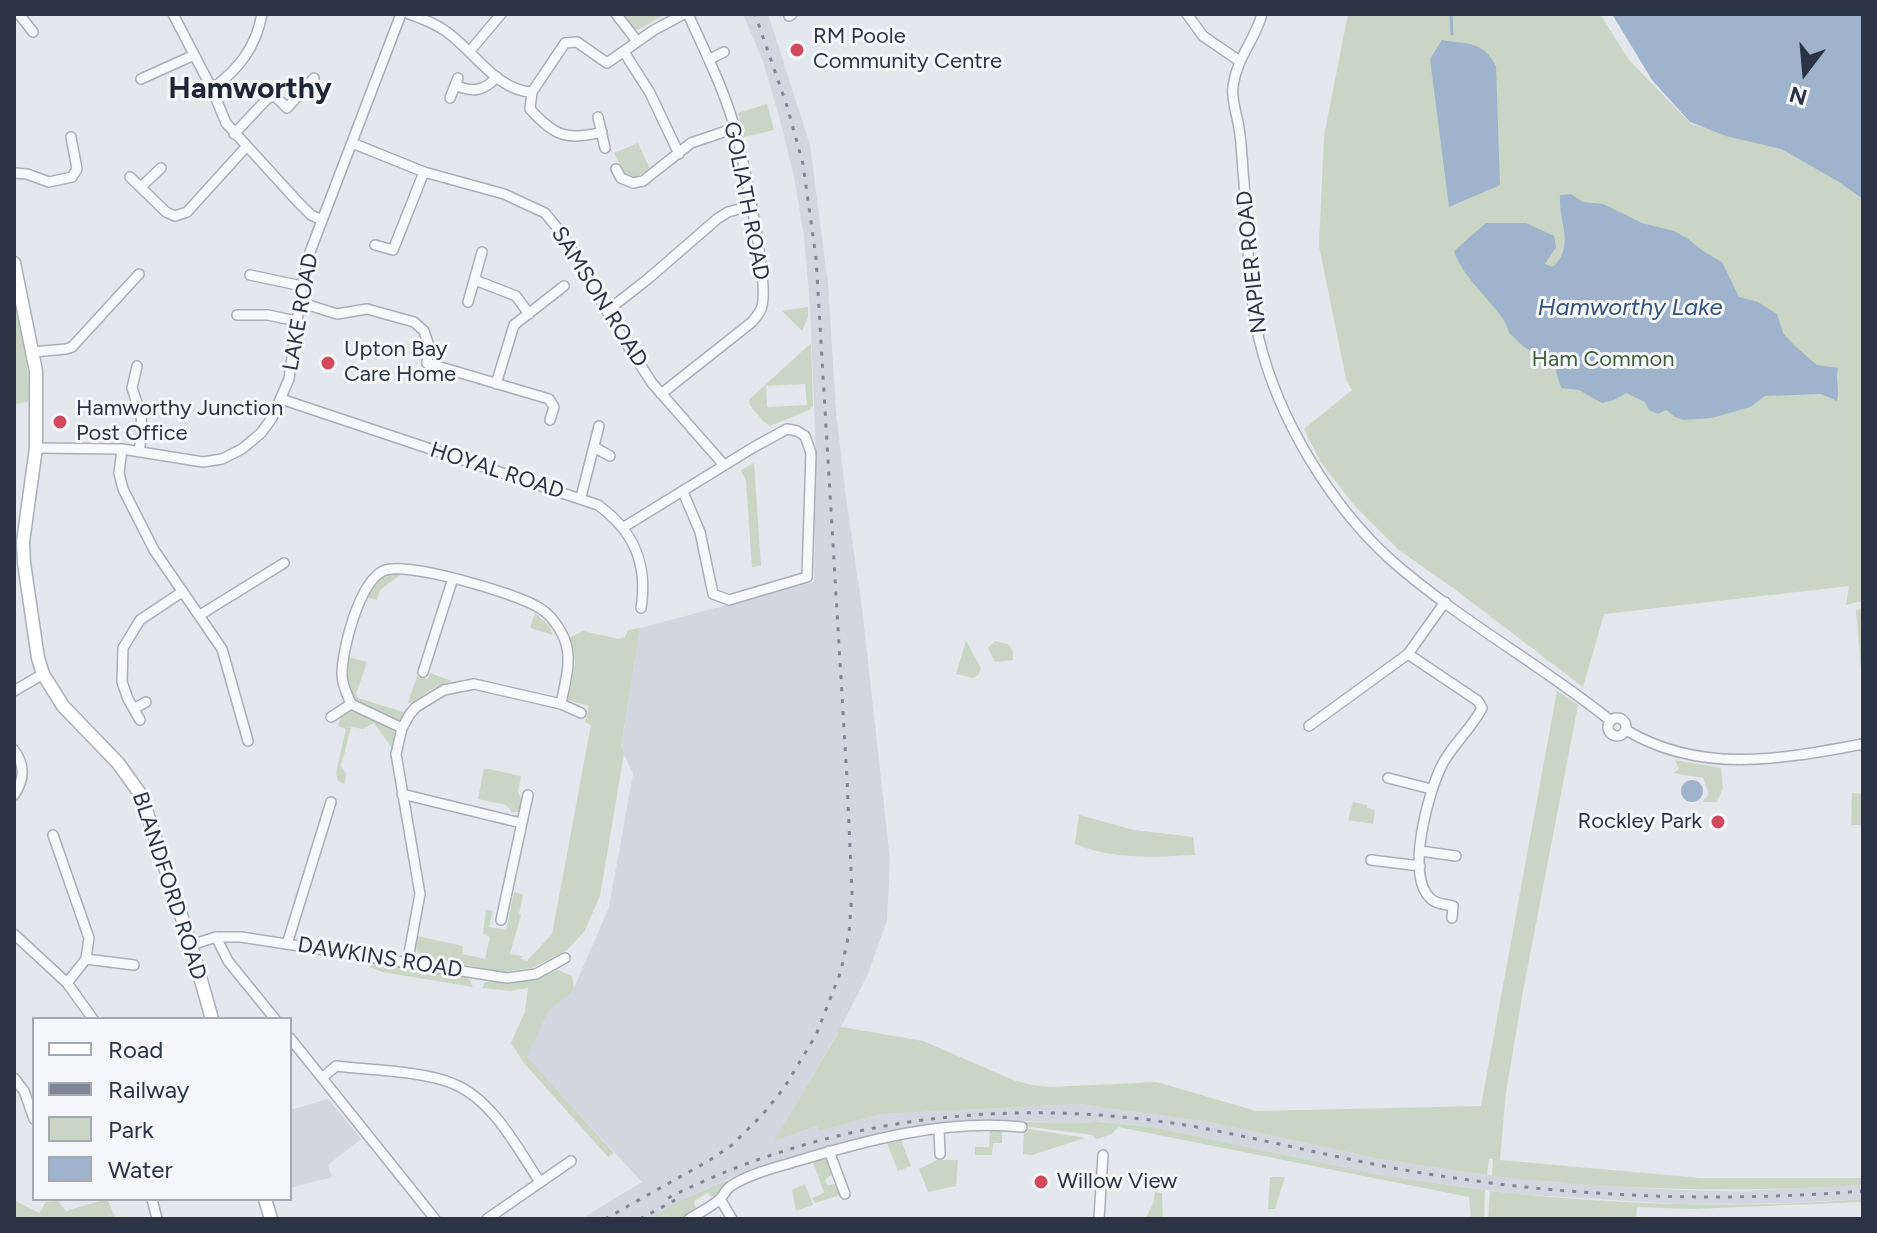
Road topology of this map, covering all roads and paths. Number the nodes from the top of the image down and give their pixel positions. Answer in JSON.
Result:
{"nodes":[{"id":1,"x":19,"y":14,"type":"edge"},
{"id":2,"x":173,"y":14,"type":"edge"},
{"id":3,"x":262,"y":14,"type":"edge"},
{"id":4,"x":401,"y":14,"type":"edge"},
{"id":5,"x":409,"y":14,"type":"edge"},
{"id":6,"x":501,"y":14,"type":"edge"},
{"id":7,"x":616,"y":14,"type":"edge"},
{"id":8,"x":686,"y":14,"type":"edge"},
{"id":9,"x":1187,"y":14,"type":"edge"},
{"id":10,"x":1262,"y":14,"type":"edge"},
{"id":11,"x":33,"y":32,"type":"dead end"},
{"id":12,"x":637,"y":41,"type":"junction"},
{"id":13,"x":470,"y":51,"type":"junction"},
{"id":14,"x":624,"y":52,"type":"junction"},
{"id":15,"x":724,"y":52,"type":"dead end"},
{"id":16,"x":194,"y":55,"type":"junction"},
{"id":17,"x":710,"y":59,"type":"junction"},
{"id":18,"x":1238,"y":60,"type":"junction"},
{"id":19,"x":497,"y":77,"type":"junction"},
{"id":20,"x":314,"y":78,"type":"dead end"},
{"id":21,"x":141,"y":79,"type":"dead end"},
{"id":22,"x":212,"y":89,"type":"junction"},
{"id":23,"x":532,"y":92,"type":"junction"},
{"id":24,"x":450,"y":98,"type":"dead end"},
{"id":25,"x":598,"y":117,"type":"dead end"},
{"id":26,"x":735,"y":128,"type":"junction"},
{"id":27,"x":602,"y":132,"type":"junction"},
{"id":28,"x":234,"y":134,"type":"junction"},
{"id":29,"x":71,"y":137,"type":"dead end"},
{"id":30,"x":352,"y":143,"type":"junction"},
{"id":31,"x":246,"y":147,"type":"junction"},
{"id":32,"x":605,"y":148,"type":"dead end"},
{"id":33,"x":679,"y":154,"type":"junction"},
{"id":34,"x":161,"y":168,"type":"dead end"},
{"id":35,"x":616,"y":169,"type":"dead end"},
{"id":36,"x":424,"y":172,"type":"junction"},
{"id":37,"x":14,"y":173,"type":"edge"},
{"id":38,"x":130,"y":177,"type":"dead end"},
{"id":39,"x":633,"y":183,"type":"junction"},
{"id":40,"x":142,"y":186,"type":"junction"},
{"id":41,"x":630,"y":194,"type":"dead end"},
{"id":42,"x":750,"y":206,"type":"junction"},
{"id":43,"x":322,"y":220,"type":"junction"},
{"id":44,"x":375,"y":245,"type":"dead end"},
{"id":45,"x":482,"y":252,"type":"dead end"},
{"id":46,"x":14,"y":263,"type":"edge"},
{"id":47,"x":139,"y":274,"type":"dead end"},
{"id":48,"x":250,"y":275,"type":"dead end"},
{"id":49,"x":475,"y":280,"type":"junction"},
{"id":50,"x":302,"y":286,"type":"junction"},
{"id":51,"x":564,"y":286,"type":"dead end"},
{"id":52,"x":299,"y":302,"type":"junction"},
{"id":53,"x":468,"y":302,"type":"dead end"},
{"id":54,"x":607,"y":311,"type":"junction"},
{"id":55,"x":529,"y":314,"type":"junction"},
{"id":56,"x":237,"y":315,"type":"dead end"},
{"id":57,"x":296,"y":321,"type":"junction"},
{"id":58,"x":33,"y":352,"type":"junction"},
{"id":59,"x":137,"y":366,"type":"dead end"},
{"id":60,"x":496,"y":384,"type":"junction"},
{"id":61,"x":661,"y":394,"type":"junction"},
{"id":62,"x":281,"y":399,"type":"junction"},
{"id":63,"x":550,"y":420,"type":"dead end"},
{"id":64,"x":599,"y":426,"type":"dead end"},
{"id":65,"x":594,"y":447,"type":"junction"},
{"id":66,"x":36,"y":448,"type":"junction"},
{"id":67,"x":122,"y":449,"type":"junction"},
{"id":68,"x":139,"y":452,"type":"junction"},
{"id":69,"x":610,"y":456,"type":"dead end"},
{"id":70,"x":724,"y":465,"type":"junction"},
{"id":71,"x":683,"y":492,"type":"junction"},
{"id":72,"x":581,"y":497,"type":"junction"},
{"id":73,"x":624,"y":527,"type":"junction"},
{"id":74,"x":283,"y":563,"type":"dead end"},
{"id":75,"x":453,"y":578,"type":"junction"},
{"id":76,"x":182,"y":592,"type":"junction"},
{"id":77,"x":1445,"y":602,"type":"junction"},
{"id":78,"x":641,"y":608,"type":"dead end"},
{"id":79,"x":200,"y":615,"type":"junction"},
{"id":80,"x":1408,"y":654,"type":"junction"},
{"id":81,"x":423,"y":672,"type":"dead end"},
{"id":82,"x":43,"y":674,"type":"junction"},
{"id":83,"x":14,"y":691,"type":"edge"},
{"id":84,"x":146,"y":702,"type":"dead end"},
{"id":85,"x":351,"y":704,"type":"junction"},
{"id":86,"x":561,"y":704,"type":"junction"},
{"id":87,"x":135,"y":708,"type":"junction"},
{"id":88,"x":581,"y":713,"type":"dead end"},
{"id":89,"x":331,"y":717,"type":"dead end"},
{"id":90,"x":140,"y":720,"type":"dead end"},
{"id":91,"x":1309,"y":726,"type":"dead end"},
{"id":92,"x":402,"y":728,"type":"junction"},
{"id":93,"x":248,"y":741,"type":"dead end"},
{"id":94,"x":1863,"y":744,"type":"edge"},
{"id":95,"x":14,"y":750,"type":"edge"},
{"id":96,"x":1388,"y":778,"type":"dead end"},
{"id":97,"x":1431,"y":789,"type":"junction"},
{"id":98,"x":402,"y":794,"type":"junction"},
{"id":99,"x":14,"y":795,"type":"edge"},
{"id":100,"x":528,"y":795,"type":"dead end"},
{"id":101,"x":331,"y":802,"type":"dead end"},
{"id":102,"x":521,"y":823,"type":"junction"},
{"id":103,"x":53,"y":835,"type":"dead end"},
{"id":104,"x":1420,"y":851,"type":"junction"},
{"id":105,"x":1456,"y":856,"type":"dead end"},
{"id":106,"x":1371,"y":860,"type":"dead end"},
{"id":107,"x":1420,"y":866,"type":"junction"},
{"id":108,"x":1452,"y":918,"type":"dead end"},
{"id":109,"x":501,"y":920,"type":"dead end"},
{"id":110,"x":14,"y":934,"type":"edge"},
{"id":111,"x":216,"y":937,"type":"junction"},
{"id":112,"x":287,"y":944,"type":"junction"},
{"id":113,"x":191,"y":945,"type":"junction"},
{"id":114,"x":565,"y":958,"type":"dead end"},
{"id":115,"x":86,"y":959,"type":"junction"},
{"id":116,"x":407,"y":964,"type":"junction"},
{"id":117,"x":134,"y":965,"type":"dead end"},
{"id":118,"x":67,"y":983,"type":"junction"},
{"id":119,"x":92,"y":1017,"type":"edge"},
{"id":120,"x":211,"y":1017,"type":"edge"},
{"id":121,"x":273,"y":1017,"type":"edge"},
{"id":122,"x":292,"y":1040,"type":"edge"},
{"id":123,"x":14,"y":1078,"type":"edge"},
{"id":124,"x":322,"y":1078,"type":"junction"},
{"id":125,"x":32,"y":1113,"type":"edge"},
{"id":126,"x":1022,"y":1127,"type":"dead end"},
{"id":127,"x":939,"y":1129,"type":"junction"},
{"id":128,"x":829,"y":1151,"type":"junction"},
{"id":129,"x":940,"y":1154,"type":"dead end"},
{"id":130,"x":1103,"y":1155,"type":"dead end"},
{"id":131,"x":571,"y":1161,"type":"dead end"},
{"id":132,"x":540,"y":1182,"type":"junction"},
{"id":133,"x":845,"y":1194,"type":"dead end"},
{"id":134,"x":720,"y":1199,"type":"junction"},
{"id":135,"x":435,"y":1219,"type":"edge"},
{"id":136,"x":487,"y":1219,"type":"edge"},
{"id":137,"x":689,"y":1219,"type":"edge"},
{"id":138,"x":732,"y":1219,"type":"edge"},
{"id":139,"x":1099,"y":1219,"type":"edge"}],
"edges":[{"from":1,"to":11,"type":"street"},
{"from":2,"to":16,"type":"street"},
{"from":3,"to":22,"type":"street"},
{"from":4,"to":30,"type":"street","name":"LAKE ROAD"},
{"from":5,"to":13,"type":"street"},
{"from":6,"to":13,"type":"street"},
{"from":7,"to":12,"type":"street"},
{"from":8,"to":12,"type":"street"},
{"from":8,"to":17,"type":"street","name":"GOLIATH ROAD"},
{"from":9,"to":18,"type":"street"},
{"from":10,"to":18,"type":"street"},
{"from":12,"to":14,"type":"street"},
{"from":13,"to":19,"type":"street"},
{"from":14,"to":23,"type":"street"},
{"from":14,"to":33,"type":"street"},
{"from":15,"to":17,"type":"street"},
{"from":16,"to":21,"type":"street"},
{"from":16,"to":22,"type":"street"},
{"from":17,"to":26,"type":"street","name":"GOLIATH ROAD"},
{"from":18,"to":77,"type":"street","name":"NAPIER ROAD"},
{"from":19,"to":23,"type":"street"},
{"from":19,"to":24,"type":"street"},
{"from":20,"to":28,"type":"street"},
{"from":22,"to":28,"type":"street"},
{"from":23,"to":27,"type":"street"},
{"from":25,"to":27,"type":"street"},
{"from":26,"to":33,"type":"street"},
{"from":26,"to":42,"type":"street","name":"GOLIATH ROAD"},
{"from":27,"to":32,"type":"street"},
{"from":28,"to":31,"type":"street"},
{"from":29,"to":37,"type":"street"},
{"from":30,"to":36,"type":"street","name":"SAMSON ROAD"},
{"from":30,"to":43,"type":"street","name":"LAKE ROAD"},
{"from":31,"to":40,"type":"street"},
{"from":31,"to":43,"type":"street"},
{"from":33,"to":39,"type":"street"},
{"from":34,"to":40,"type":"street"},
{"from":35,"to":39,"type":"street"},
{"from":36,"to":44,"type":"street"},
{"from":36,"to":54,"type":"street","name":"SAMSON ROAD"},
{"from":38,"to":40,"type":"street"},
{"from":39,"to":41,"type":"street"},
{"from":42,"to":54,"type":"street"},
{"from":42,"to":61,"type":"street","name":"GOLIATH ROAD"},
{"from":43,"to":50,"type":"street","name":"LAKE ROAD"},
{"from":45,"to":49,"type":"street"},
{"from":46,"to":58,"type":"main road","name":"BLANDFORD ROAD"},
{"from":47,"to":58,"type":"street"},
{"from":48,"to":50,"type":"street"},
{"from":49,"to":53,"type":"street"},
{"from":49,"to":55,"type":"street"},
{"from":50,"to":52,"type":"street","name":"LAKE ROAD"},
{"from":51,"to":55,"type":"street"},
{"from":52,"to":57,"type":"street","name":"LAKE ROAD"},
{"from":52,"to":60,"type":"street"},
{"from":54,"to":61,"type":"street","name":"SAMSON ROAD"},
{"from":55,"to":60,"type":"street"},
{"from":56,"to":57,"type":"street"},
{"from":57,"to":62,"type":"street","name":"LAKE ROAD"},
{"from":58,"to":66,"type":"main road","name":"BLANDFORD ROAD"},
{"from":59,"to":68,"type":"street"},
{"from":60,"to":63,"type":"street"},
{"from":61,"to":70,"type":"street","name":"SAMSON ROAD"},
{"from":62,"to":68,"type":"street","name":"LAKE ROAD"},
{"from":62,"to":72,"type":"street","name":"HOYAL ROAD"},
{"from":64,"to":65,"type":"street"},
{"from":65,"to":69,"type":"street"},
{"from":65,"to":72,"type":"street"},
{"from":66,"to":67,"type":"street","name":"LAKE ROAD"},
{"from":66,"to":82,"type":"main road","name":"BLANDFORD ROAD"},
{"from":67,"to":68,"type":"street","name":"LAKE ROAD"},
{"from":67,"to":76,"type":"street"},
{"from":70,"to":71,"type":"street"},
{"from":70,"to":71,"type":"street"},
{"from":71,"to":73,"type":"street"},
{"from":72,"to":73,"type":"street","name":"HOYAL ROAD"},
{"from":73,"to":78,"type":"street","name":"HOYAL ROAD"},
{"from":74,"to":79,"type":"street"},
{"from":75,"to":81,"type":"street"},
{"from":75,"to":85,"type":"street"},
{"from":75,"to":86,"type":"street"},
{"from":76,"to":79,"type":"street"},
{"from":76,"to":87,"type":"street"},
{"from":77,"to":80,"type":"street"},
{"from":77,"to":94,"type":"street","name":"NAPIER ROAD"},
{"from":79,"to":93,"type":"street"},
{"from":80,"to":91,"type":"street"},
{"from":80,"to":97,"type":"street"},
{"from":82,"to":83,"type":"street"},
{"from":82,"to":113,"type":"main road","name":"BLANDFORD ROAD"},
{"from":84,"to":87,"type":"street"},
{"from":85,"to":89,"type":"street"},
{"from":85,"to":92,"type":"street"},
{"from":86,"to":88,"type":"street"},
{"from":86,"to":92,"type":"street"},
{"from":87,"to":90,"type":"street"},
{"from":92,"to":98,"type":"street"},
{"from":95,"to":99,"type":"street"},
{"from":96,"to":97,"type":"street"},
{"from":97,"to":104,"type":"street"},
{"from":98,"to":102,"type":"street"},
{"from":98,"to":116,"type":"street"},
{"from":100,"to":102,"type":"street"},
{"from":101,"to":112,"type":"street"},
{"from":102,"to":109,"type":"street"},
{"from":103,"to":115,"type":"street"},
{"from":104,"to":105,"type":"street"},
{"from":104,"to":107,"type":"street"},
{"from":106,"to":107,"type":"street"},
{"from":107,"to":108,"type":"street"},
{"from":110,"to":118,"type":"street"},
{"from":111,"to":112,"type":"street","name":"DAWKINS ROAD"},
{"from":111,"to":113,"type":"street","name":"DAWKINS ROAD"},
{"from":111,"to":121,"type":"street"},
{"from":112,"to":116,"type":"street","name":"DAWKINS ROAD"},
{"from":113,"to":120,"type":"main road","name":"BLANDFORD ROAD"},
{"from":114,"to":116,"type":"street","name":"DAWKINS ROAD"},
{"from":115,"to":117,"type":"street"},
{"from":115,"to":118,"type":"street"},
{"from":118,"to":119,"type":"street"},
{"from":122,"to":124,"type":"street"},
{"from":123,"to":125,"type":"street"},
{"from":124,"to":132,"type":"street"},
{"from":124,"to":135,"type":"street"},
{"from":126,"to":127,"type":"street"},
{"from":127,"to":128,"type":"street"},
{"from":127,"to":129,"type":"street"},
{"from":128,"to":133,"type":"street"},
{"from":128,"to":134,"type":"street"},
{"from":130,"to":139,"type":"street"},
{"from":131,"to":132,"type":"street"},
{"from":132,"to":136,"type":"street"},
{"from":134,"to":137,"type":"street"},
{"from":134,"to":138,"type":"street"}]}
